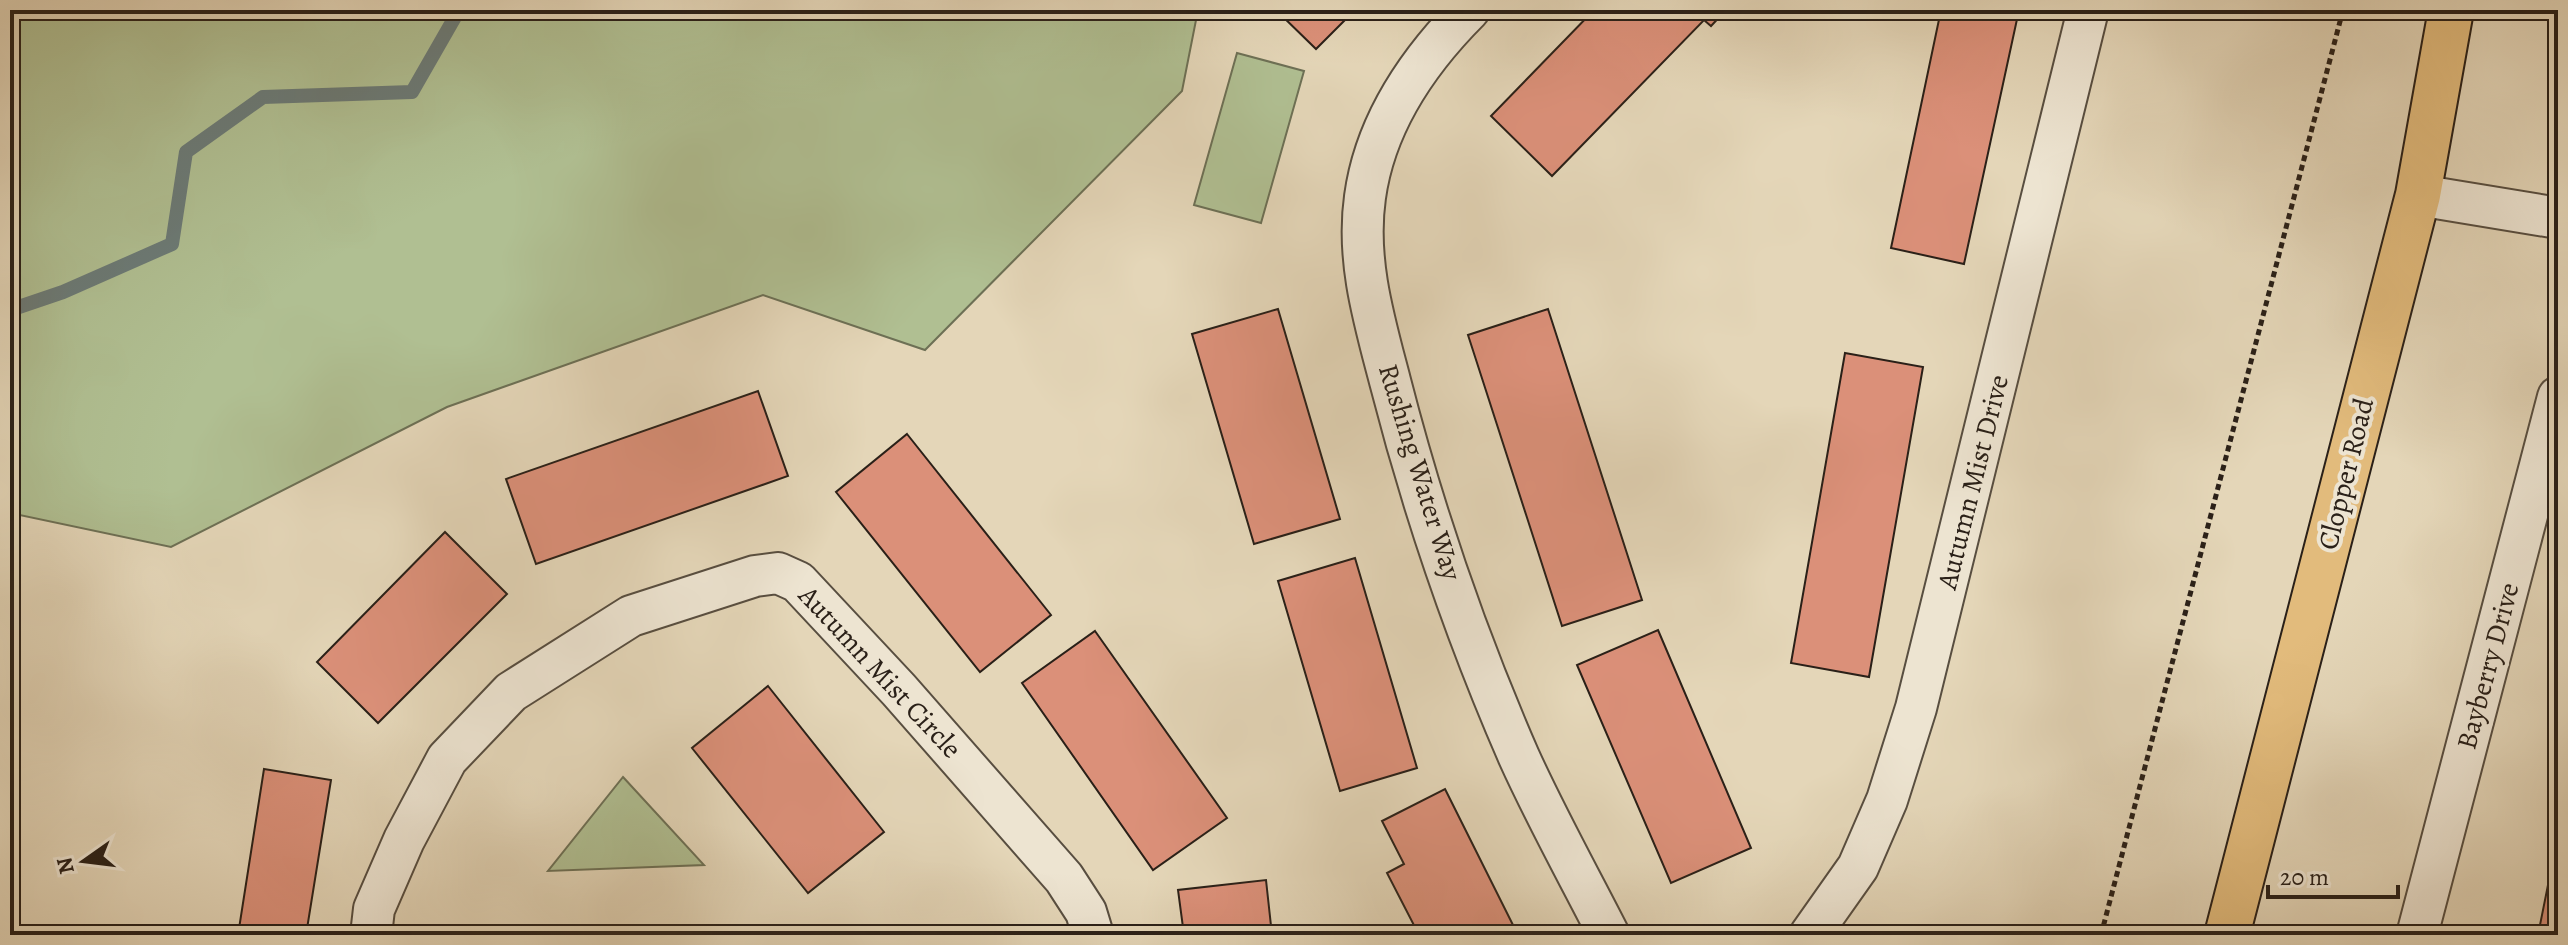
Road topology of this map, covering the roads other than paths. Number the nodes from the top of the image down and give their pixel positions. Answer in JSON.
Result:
{"nodes":[{"id":1,"x":1469,"y":10,"type":"edge"},
{"id":2,"x":2088,"y":10,"type":"edge"},
{"id":3,"x":2451,"y":10,"type":"edge"},
{"id":4,"x":2418,"y":195,"type":"junction"},
{"id":5,"x":2558,"y":218,"type":"edge"},
{"id":6,"x":2558,"y":397,"type":"edge"},
{"id":7,"x":371,"y":935,"type":"edge"},
{"id":8,"x":1093,"y":935,"type":"edge"},
{"id":9,"x":1609,"y":935,"type":"edge"},
{"id":10,"x":1810,"y":935,"type":"edge"},
{"id":11,"x":2227,"y":935,"type":"edge"},
{"id":12,"x":2417,"y":935,"type":"edge"}],
"edges":[{"from":1,"to":9,"type":"street","name":"Rushing Water Way"},
{"from":2,"to":10,"type":"street","name":"Autumn Mist Drive"},
{"from":3,"to":4,"type":"main road","name":"Clopper Road"},
{"from":4,"to":5,"type":"street"},
{"from":4,"to":11,"type":"main road","name":"Clopper Road"},
{"from":6,"to":12,"type":"street","name":"Bayberry Drive"},
{"from":7,"to":8,"type":"street","name":"Autumn Mist Circle"}]}
